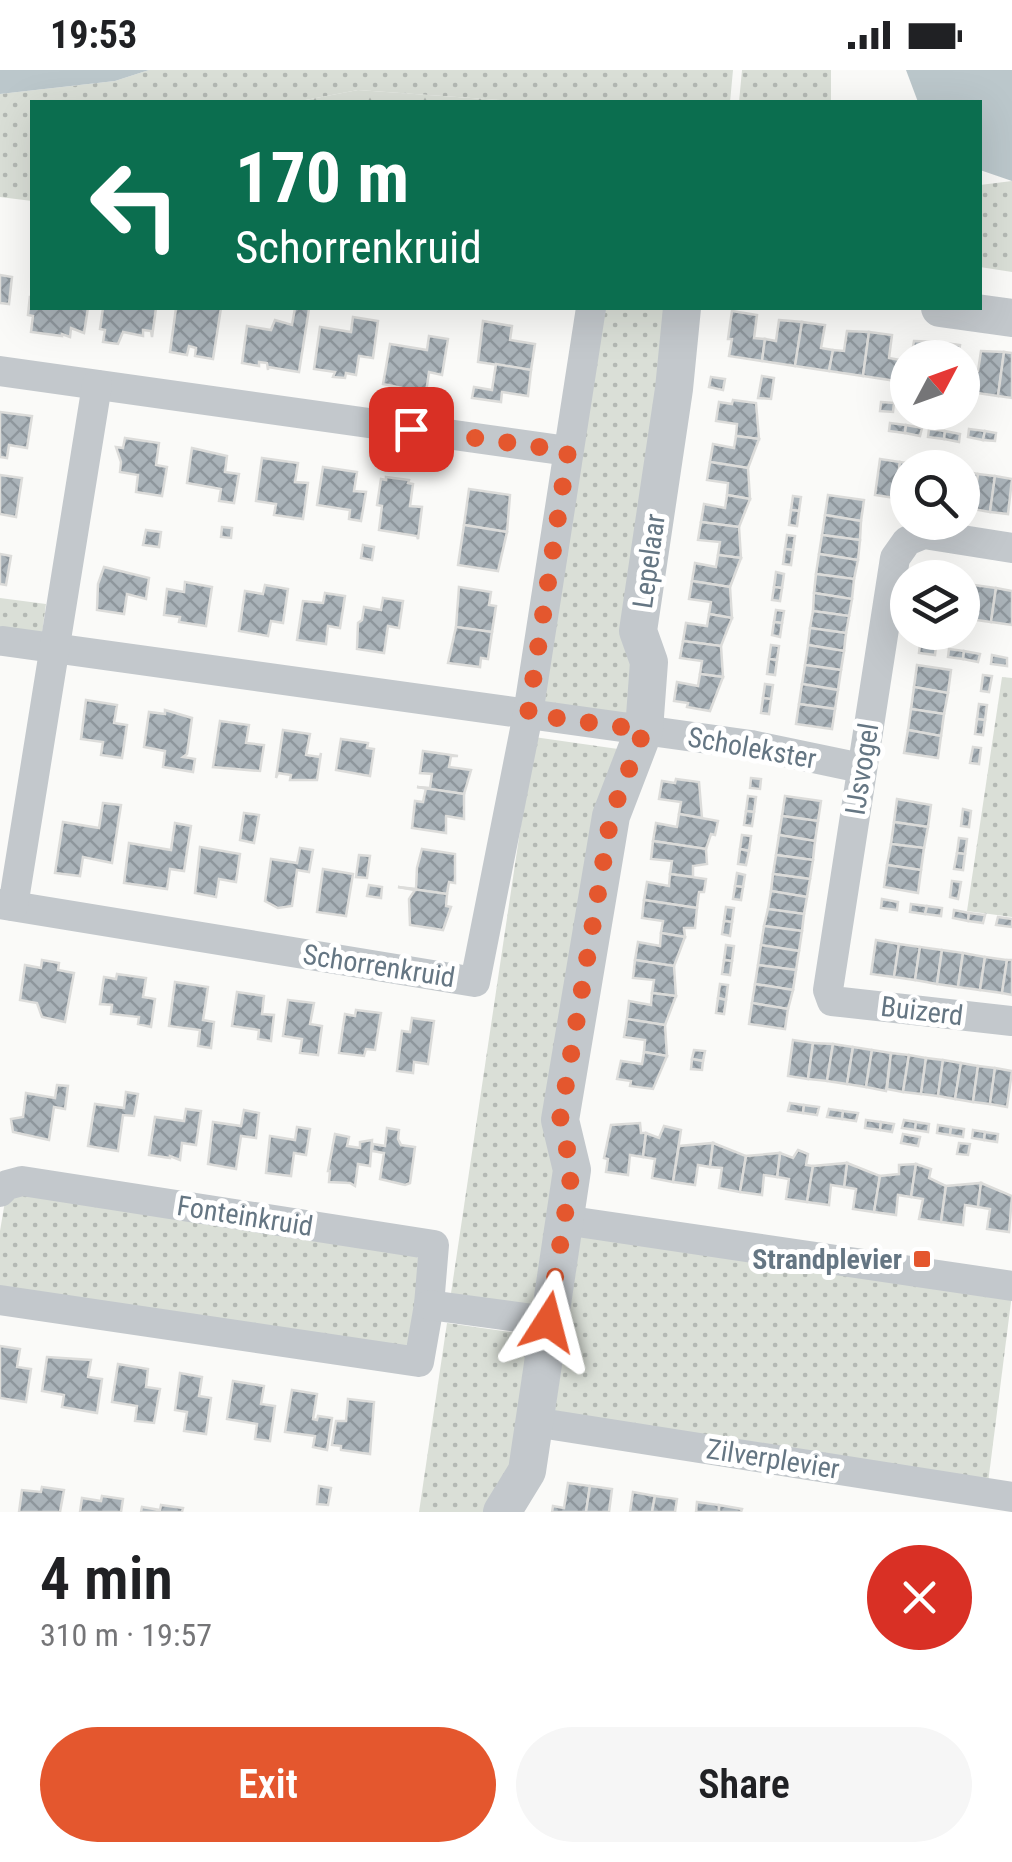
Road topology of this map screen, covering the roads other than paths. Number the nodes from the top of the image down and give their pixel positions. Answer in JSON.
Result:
{"nodes":[{"id":1,"x":591,"y":310,"type":"edge"},
{"id":2,"x":682,"y":310,"type":"edge"},
{"id":3,"x":954,"y":310,"type":"edge"},
{"id":4,"x":1012,"y":318,"type":"edge"},
{"id":5,"x":0,"y":371,"type":"edge"},
{"id":6,"x":97,"y":385,"type":"junction"},
{"id":7,"x":568,"y":451,"type":"junction"},
{"id":8,"x":1012,"y":548,"type":"edge"},
{"id":9,"x":3,"y":641,"type":"dead end"},
{"id":10,"x":54,"y":650,"type":"junction"},
{"id":11,"x":528,"y":714,"type":"junction"},
{"id":12,"x":644,"y":730,"type":"junction"},
{"id":13,"x":860,"y":768,"type":"junction"},
{"id":14,"x":7,"y":905,"type":"edge"},
{"id":15,"x":832,"y":1000,"type":"joint"},
{"id":16,"x":1012,"y":1022,"type":"edge"},
{"id":17,"x":0,"y":1192,"type":"edge"},
{"id":18,"x":564,"y":1220,"type":"junction"},
{"id":19,"x":1012,"y":1286,"type":"edge"},
{"id":20,"x":0,"y":1300,"type":"edge"},
{"id":21,"x":429,"y":1305,"type":"junction"},
{"id":22,"x":548,"y":1322,"type":"junction"},
{"id":23,"x":534,"y":1422,"type":"junction"},
{"id":24,"x":1012,"y":1497,"type":"edge"},
{"id":25,"x":502,"y":1512,"type":"edge"}],
"edges":[{"from":1,"to":7,"type":"street","name":"Schorrenkruid"},
{"from":2,"to":12,"type":"street","name":"Lepelaar"},
{"from":3,"to":4,"type":"street"},
{"from":5,"to":6,"type":"street"},
{"from":6,"to":7,"type":"street"},
{"from":6,"to":10,"type":"street","name":"Schorrenkruid"},
{"from":7,"to":11,"type":"street","name":"Schorrenkruid"},
{"from":8,"to":13,"type":"street","name":"IJsvogel"},
{"from":9,"to":10,"type":"street"},
{"from":10,"to":11,"type":"street"},
{"from":10,"to":14,"type":"street","name":"Schorrenkruid"},
{"from":11,"to":12,"type":"street"},
{"from":11,"to":14,"type":"street","name":"Schorrenkruid"},
{"from":12,"to":13,"type":"street","name":"Scholekster"},
{"from":12,"to":18,"type":"street","name":"Lepelaar"},
{"from":13,"to":15,"type":"street","name":"IJsvogel"},
{"from":15,"to":16,"type":"street","name":"Buizerd"},
{"from":17,"to":21,"type":"street","name":"Fonteinkruid"},
{"from":18,"to":19,"type":"street"},
{"from":18,"to":22,"type":"street","name":"Lepelaar"},
{"from":20,"to":21,"type":"street","name":"Fonteinkruid"},
{"from":21,"to":22,"type":"street"},
{"from":22,"to":23,"type":"street","name":"Lepelaar"},
{"from":23,"to":24,"type":"street","name":"Zilverplevier"},
{"from":23,"to":25,"type":"street","name":"Lepelaar"}]}
